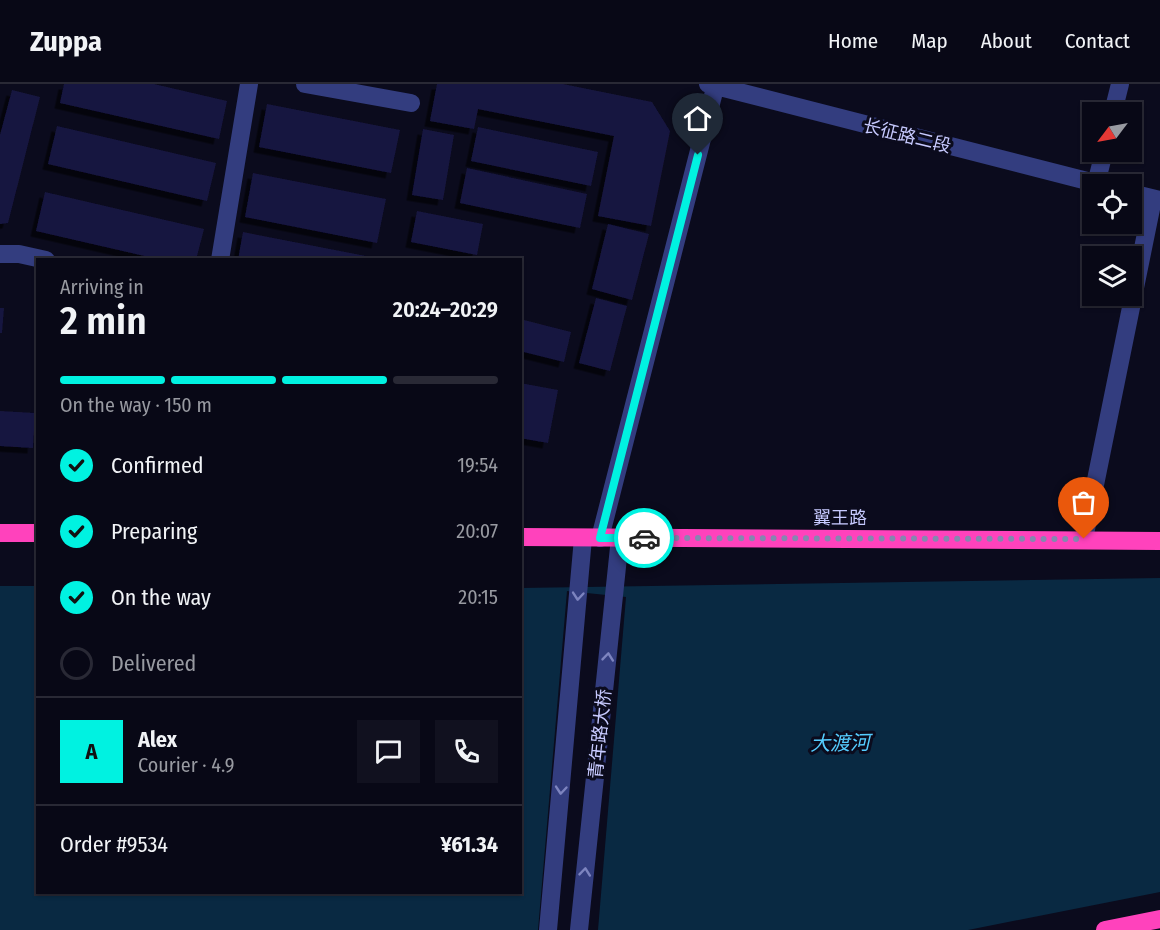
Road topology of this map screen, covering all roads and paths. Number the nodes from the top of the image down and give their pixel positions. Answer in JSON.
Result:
{"nodes":[{"id":1,"x":249,"y":84,"type":"edge"},
{"id":2,"x":305,"y":84,"type":"edge"},
{"id":3,"x":1120,"y":84,"type":"edge"},
{"id":4,"x":713,"y":85,"type":"edge"},
{"id":5,"x":1116,"y":102,"type":"edge"},
{"id":6,"x":411,"y":103,"type":"dead end"},
{"id":7,"x":1082,"y":180,"type":"edge"},
{"id":8,"x":1156,"y":200,"type":"edge"},
{"id":9,"x":0,"y":254,"type":"edge"},
{"id":10,"x":37,"y":258,"type":"edge"},
{"id":11,"x":220,"y":258,"type":"edge"},
{"id":12,"x":0,"y":533,"type":"edge"},
{"id":13,"x":36,"y":533,"type":"edge"},
{"id":14,"x":522,"y":537,"type":"edge"},
{"id":15,"x":591,"y":538,"type":"junction"},
{"id":16,"x":620,"y":538,"type":"junction"},
{"id":17,"x":1084,"y":539,"type":"junction"},
{"id":18,"x":1160,"y":540,"type":"edge"},
{"id":19,"x":1160,"y":919,"type":"edge"},
{"id":20,"x":548,"y":930,"type":"edge"},
{"id":21,"x":579,"y":930,"type":"edge"},
{"id":22,"x":1105,"y":930,"type":"edge"}],
"edges":[{"from":1,"to":11,"type":"street"},
{"from":2,"to":6,"type":"street"},
{"from":3,"to":5,"type":"street"},
{"from":4,"to":7,"type":"street","name":"长征路二段"},
{"from":4,"to":15,"type":"street","name":"青年路大桥"},
{"from":8,"to":17,"type":"street"},
{"from":9,"to":10,"type":"street"},
{"from":12,"to":13,"type":"highway"},
{"from":14,"to":15,"type":"highway","name":"翼王路"},
{"from":15,"to":16,"type":"highway","name":"翼王路"},
{"from":15,"to":20,"type":"street","name":"青年路大桥","one_way":true},
{"from":16,"to":17,"type":"highway","name":"翼王路"},
{"from":21,"to":16,"type":"street","name":"青年路大桥","one_way":true},
{"from":17,"to":18,"type":"highway","name":"翼王路"},
{"from":19,"to":22,"type":"highway"}]}
